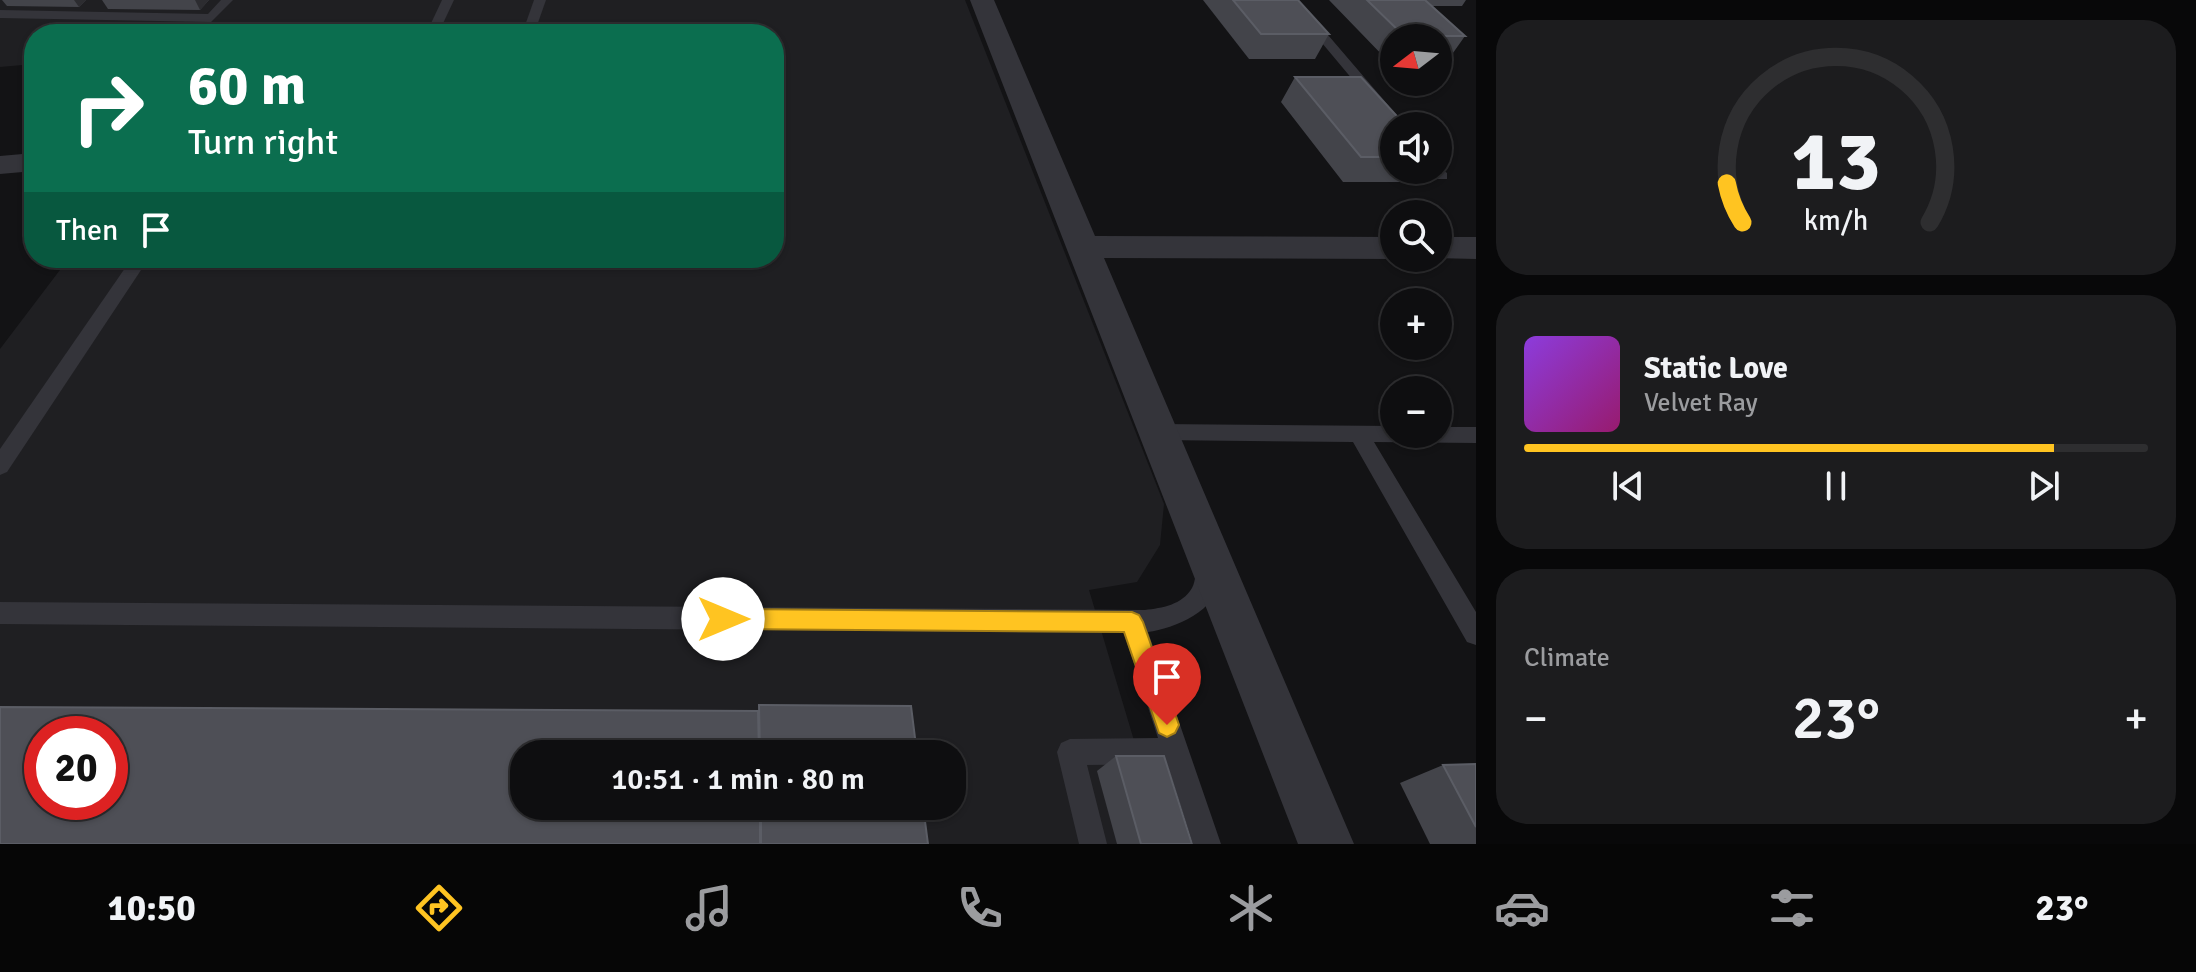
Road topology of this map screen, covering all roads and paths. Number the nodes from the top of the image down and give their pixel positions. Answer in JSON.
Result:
{"nodes":[{"id":1,"x":97,"y":0,"type":"edge"},
{"id":2,"x":227,"y":0,"type":"edge"},
{"id":3,"x":448,"y":0,"type":"edge"},
{"id":4,"x":540,"y":0,"type":"edge"},
{"id":5,"x":982,"y":0,"type":"edge"},
{"id":6,"x":1292,"y":0,"type":"edge"},
{"id":7,"x":0,"y":14,"type":"edge"},
{"id":8,"x":77,"y":18,"type":"junction"},
{"id":9,"x":437,"y":24,"type":"edge"},
{"id":10,"x":532,"y":24,"type":"edge"},
{"id":11,"x":1387,"y":112,"type":"edge"},
{"id":12,"x":24,"y":163,"type":"edge"},
{"id":13,"x":0,"y":165,"type":"edge"},
{"id":14,"x":1083,"y":247,"type":"junction"},
{"id":15,"x":1380,"y":248,"type":"edge"},
{"id":16,"x":1452,"y":248,"type":"edge"},
{"id":17,"x":1476,"y":248,"type":"edge"},
{"id":18,"x":134,"y":268,"type":"edge"},
{"id":19,"x":1158,"y":432,"type":"junction"},
{"id":20,"x":1476,"y":435,"type":"edge"},
{"id":21,"x":1360,"y":436,"type":"junction"},
{"id":22,"x":0,"y":466,"type":"edge"},
{"id":23,"x":1207,"y":552,"type":"junction"},
{"id":24,"x":0,"y":613,"type":"edge"},
{"id":25,"x":1132,"y":622,"type":"junction"},
{"id":26,"x":1476,"y":634,"type":"edge"},
{"id":27,"x":1176,"y":751,"type":"junction"},
{"id":28,"x":1093,"y":844,"type":"edge"},
{"id":29,"x":1207,"y":844,"type":"edge"},
{"id":30,"x":1326,"y":844,"type":"edge"}],
"edges":[{"from":1,"to":8,"type":"lane"},
{"from":2,"to":8,"type":"lane"},
{"from":3,"to":9,"type":"lane"},
{"from":4,"to":10,"type":"lane"},
{"from":5,"to":14,"type":"street"},
{"from":6,"to":11,"type":"lane"},
{"from":7,"to":8,"type":"lane"},
{"from":12,"to":13,"type":"street"},
{"from":14,"to":15,"type":"street"},
{"from":14,"to":19,"type":"street"},
{"from":16,"to":17,"type":"street"},
{"from":18,"to":22,"type":"lane"},
{"from":19,"to":21,"type":"lane"},
{"from":19,"to":23,"type":"street"},
{"from":20,"to":21,"type":"lane"},
{"from":21,"to":26,"type":"lane"},
{"from":23,"to":25,"type":"lane"},
{"from":23,"to":30,"type":"street"},
{"from":24,"to":25,"type":"lane"},
{"from":25,"to":27,"type":"lane"},
{"from":27,"to":28,"type":"lane"},
{"from":27,"to":29,"type":"lane"}]}
